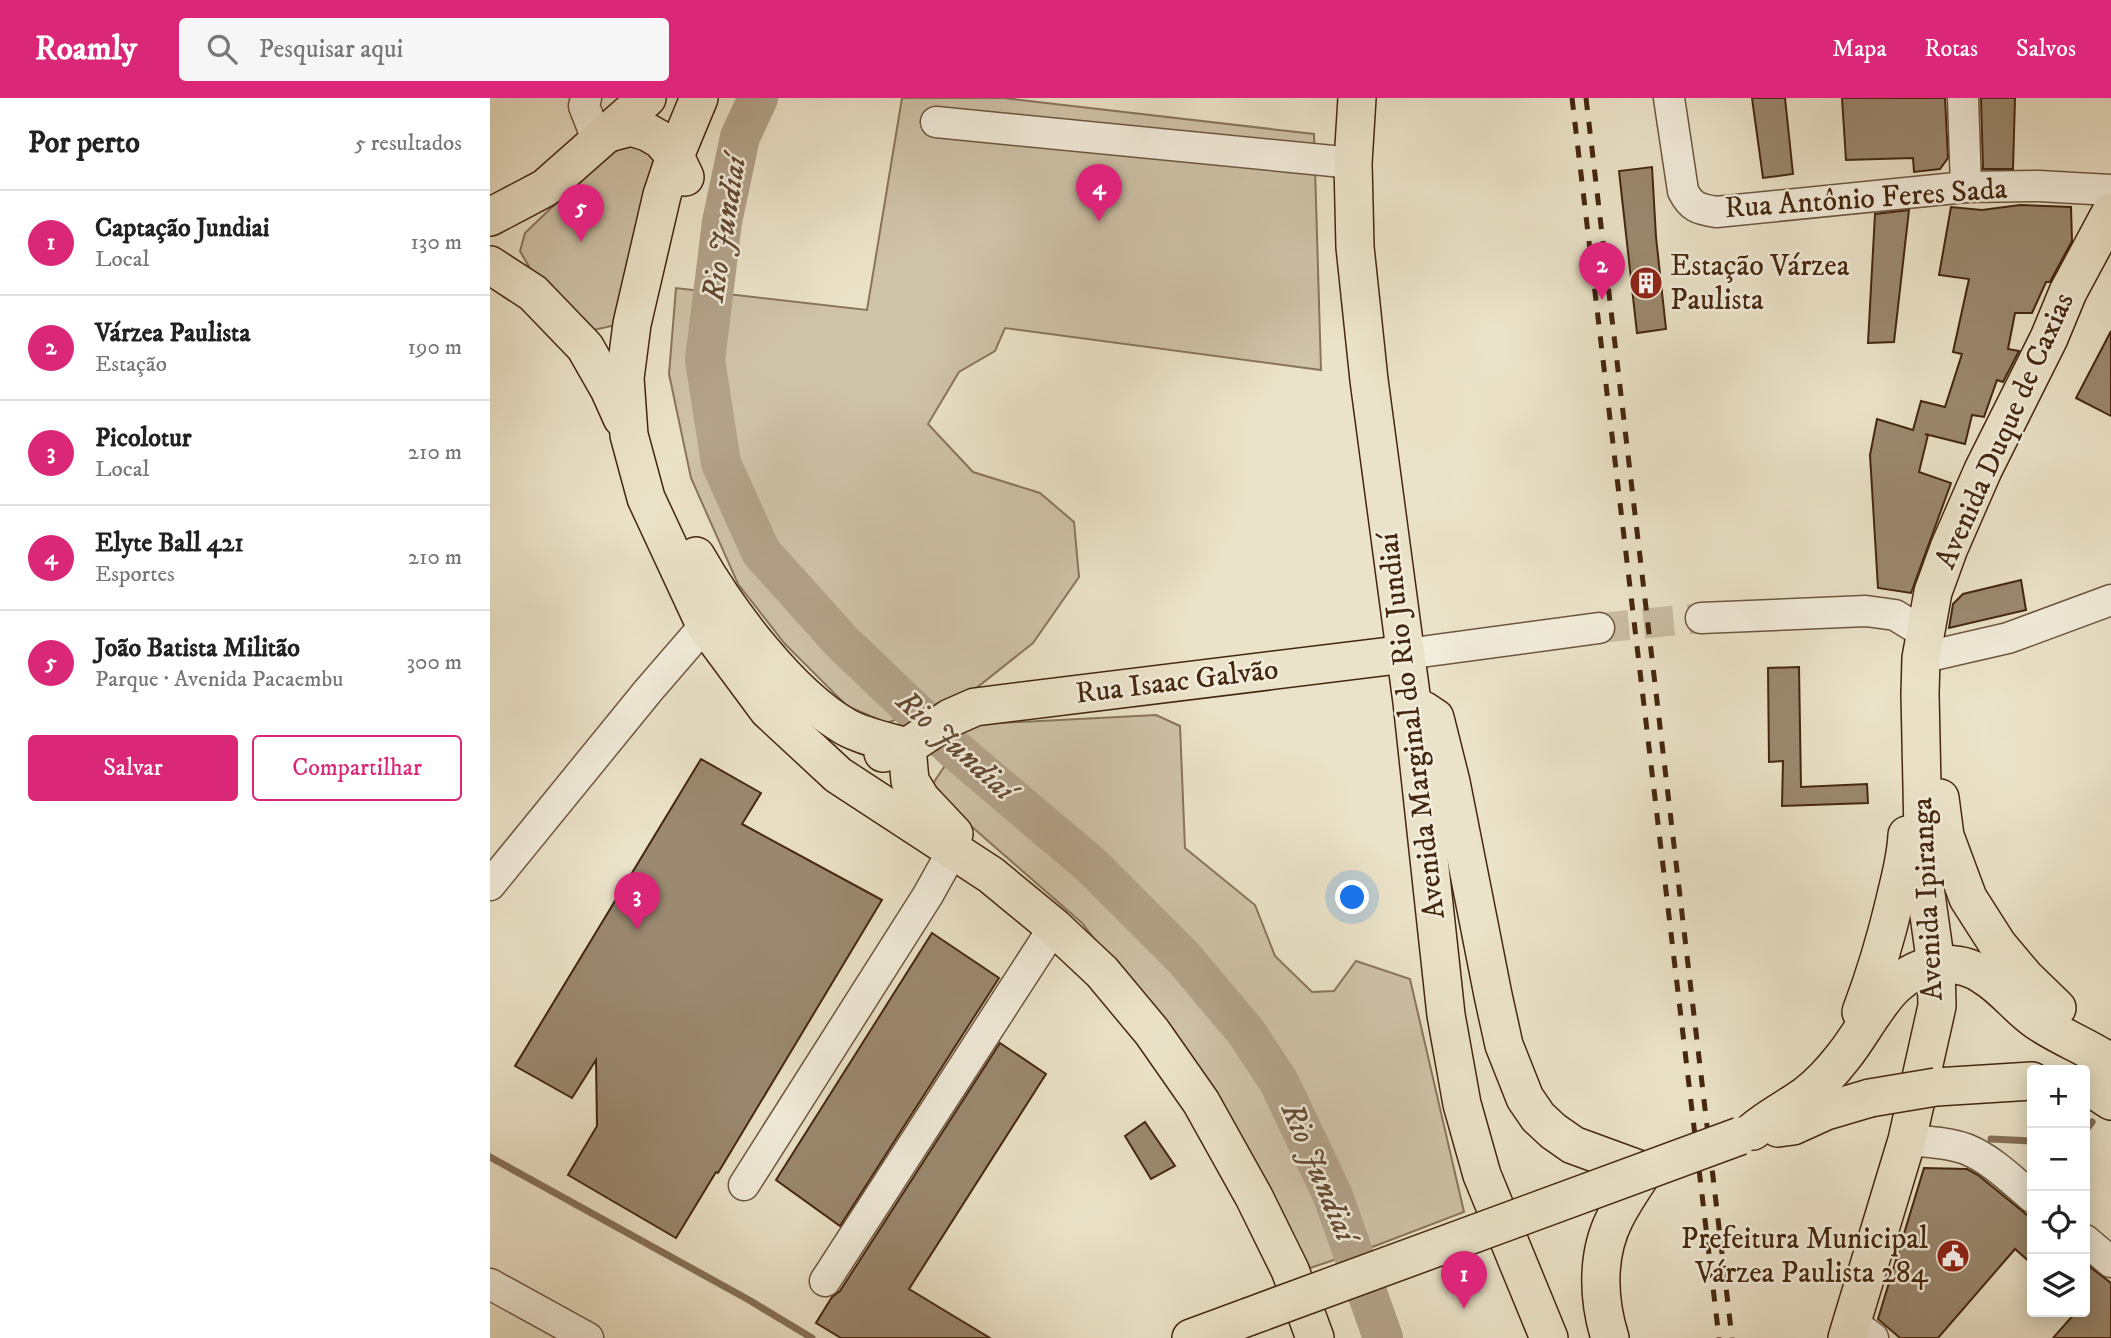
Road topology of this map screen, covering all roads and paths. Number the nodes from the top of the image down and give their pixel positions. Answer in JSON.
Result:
{"nodes":[{"id":1,"x":586,"y":98,"type":"edge"},
{"id":2,"x":647,"y":98,"type":"edge"},
{"id":3,"x":699,"y":98,"type":"edge"},
{"id":4,"x":1357,"y":98,"type":"edge"},
{"id":5,"x":1669,"y":98,"type":"edge"},
{"id":6,"x":1963,"y":98,"type":"edge"},
{"id":7,"x":936,"y":122,"type":"dead end"},
{"id":8,"x":603,"y":137,"type":"junction"},
{"id":9,"x":675,"y":156,"type":"junction"},
{"id":10,"x":1353,"y":163,"type":"junction"},
{"id":11,"x":1966,"y":187,"type":"junction"},
{"id":12,"x":2111,"y":190,"type":"edge"},
{"id":13,"x":2111,"y":212,"type":"edge"},
{"id":14,"x":490,"y":217,"type":"edge"},
{"id":15,"x":2111,"y":264,"type":"edge"},
{"id":16,"x":490,"y":265,"type":"edge"},
{"id":17,"x":2049,"y":338,"type":"junction"},
{"id":18,"x":629,"y":435,"type":"junction"},
{"id":19,"x":2111,"y":600,"type":"edge"},
{"id":20,"x":1701,"y":618,"type":"tunnel mouth"},
{"id":21,"x":705,"y":625,"type":"junction"},
{"id":22,"x":1599,"y":628,"type":"tunnel mouth"},
{"id":23,"x":1924,"y":646,"type":"junction"},
{"id":24,"x":1406,"y":654,"type":"junction"},
{"id":25,"x":1412,"y":702,"type":"junction"},
{"id":26,"x":1920,"y":702,"type":"junction"},
{"id":27,"x":768,"y":710,"type":"junction"},
{"id":28,"x":913,"y":742,"type":"junction"},
{"id":29,"x":953,"y":850,"type":"junction"},
{"id":30,"x":991,"y":875,"type":"junction"},
{"id":31,"x":490,"y":885,"type":"edge"},
{"id":32,"x":1054,"y":927,"type":"junction"},
{"id":33,"x":1936,"y":965,"type":"junction"},
{"id":34,"x":2025,"y":977,"type":"junction"},
{"id":35,"x":2037,"y":1021,"type":"junction"},
{"id":36,"x":1843,"y":1058,"type":"junction"},
{"id":37,"x":2102,"y":1064,"type":"edge"},
{"id":38,"x":2041,"y":1065,"type":"edge"},
{"id":39,"x":2027,"y":1081,"type":"edge"},
{"id":40,"x":2111,"y":1101,"type":"edge"},
{"id":41,"x":1747,"y":1134,"type":"junction"},
{"id":42,"x":1907,"y":1140,"type":"junction"},
{"id":43,"x":1644,"y":1171,"type":"junction"},
{"id":44,"x":744,"y":1185,"type":"dead end"},
{"id":45,"x":2027,"y":1193,"type":"edge"},
{"id":46,"x":2090,"y":1244,"type":"edge"},
{"id":47,"x":2111,"y":1262,"type":"edge"},
{"id":48,"x":825,"y":1281,"type":"dead end"},
{"id":49,"x":490,"y":1284,"type":"edge"},
{"id":50,"x":1857,"y":1333,"type":"edge"},
{"id":51,"x":588,"y":1338,"type":"edge"},
{"id":52,"x":1191,"y":1338,"type":"edge"},
{"id":53,"x":1315,"y":1338,"type":"edge"},
{"id":54,"x":1549,"y":1338,"type":"edge"},
{"id":55,"x":1609,"y":1338,"type":"edge"}],
"edges":[{"from":1,"to":8,"type":"street"},
{"from":2,"to":8,"type":"main road"},
{"from":3,"to":9,"type":"main road"},
{"from":4,"to":10,"type":"main road","name":"Avenida Marginal do Rio Jundiaí"},
{"from":5,"to":11,"type":"street","name":"Rua Antônio Feres Sada"},
{"from":6,"to":11,"type":"street"},
{"from":7,"to":10,"type":"street"},
{"from":8,"to":9,"type":"main road"},
{"from":8,"to":14,"type":"main road"},
{"from":9,"to":18,"type":"main road"},
{"from":9,"to":28,"type":"main road"},
{"from":10,"to":24,"type":"main road","name":"Avenida Marginal do Rio Jundiaí"},
{"from":11,"to":12,"type":"street","name":"Rua Antônio Feres Sada"},
{"from":13,"to":17,"type":"main road","name":"Avenida Duque de Caxias"},
{"from":15,"to":17,"type":"main road"},
{"from":16,"to":18,"type":"main road"},
{"from":17,"to":23,"type":"main road","name":"Avenida Duque de Caxias"},
{"from":18,"to":21,"type":"main road"},
{"from":19,"to":23,"type":"street"},
{"from":20,"to":23,"type":"street"},
{"from":21,"to":27,"type":"main road"},
{"from":21,"to":31,"type":"street"},
{"from":22,"to":24,"type":"street"},
{"from":23,"to":26,"type":"main road","name":"Avenida Ipiranga"},
{"from":24,"to":25,"type":"main road","name":"Avenida Marginal do Rio Jundiaí"},
{"from":24,"to":28,"type":"main road","name":"Rua Isaac Galvão"},
{"from":25,"to":43,"type":"main road"},
{"from":25,"to":54,"type":"main road","name":"Avenida Marginal do Rio Jundiaí"},
{"from":26,"to":33,"type":"main road","name":"Avenida Ipiranga"},
{"from":26,"to":34,"type":"main road"},
{"from":26,"to":36,"type":"main road"},
{"from":27,"to":28,"type":"main road","name":"Rua Isaac Galvão"},
{"from":27,"to":29,"type":"main road"},
{"from":28,"to":30,"type":"main road"},
{"from":29,"to":30,"type":"main road"},
{"from":29,"to":44,"type":"street"},
{"from":30,"to":32,"type":"main road"},
{"from":32,"to":48,"type":"street"},
{"from":32,"to":53,"type":"main road"},
{"from":33,"to":35,"type":"main road"},
{"from":33,"to":36,"type":"main road"},
{"from":33,"to":42,"type":"main road","name":"Avenida Ipiranga"},
{"from":34,"to":35,"type":"main road"},
{"from":34,"to":37,"type":"main road"},
{"from":35,"to":37,"type":"main road"},
{"from":35,"to":38,"type":"main road"},
{"from":36,"to":41,"type":"main road"},
{"from":37,"to":40,"type":"main road"},
{"from":39,"to":41,"type":"main road","bridge":true},
{"from":41,"to":43,"type":"main road","bridge":true},
{"from":42,"to":45,"type":"street"},
{"from":42,"to":50,"type":"main road","name":"Avenida Ipiranga"},
{"from":43,"to":52,"type":"main road","bridge":true},
{"from":43,"to":55,"type":"main road"},
{"from":46,"to":47,"type":"street"},
{"from":49,"to":51,"type":"street"}]}
